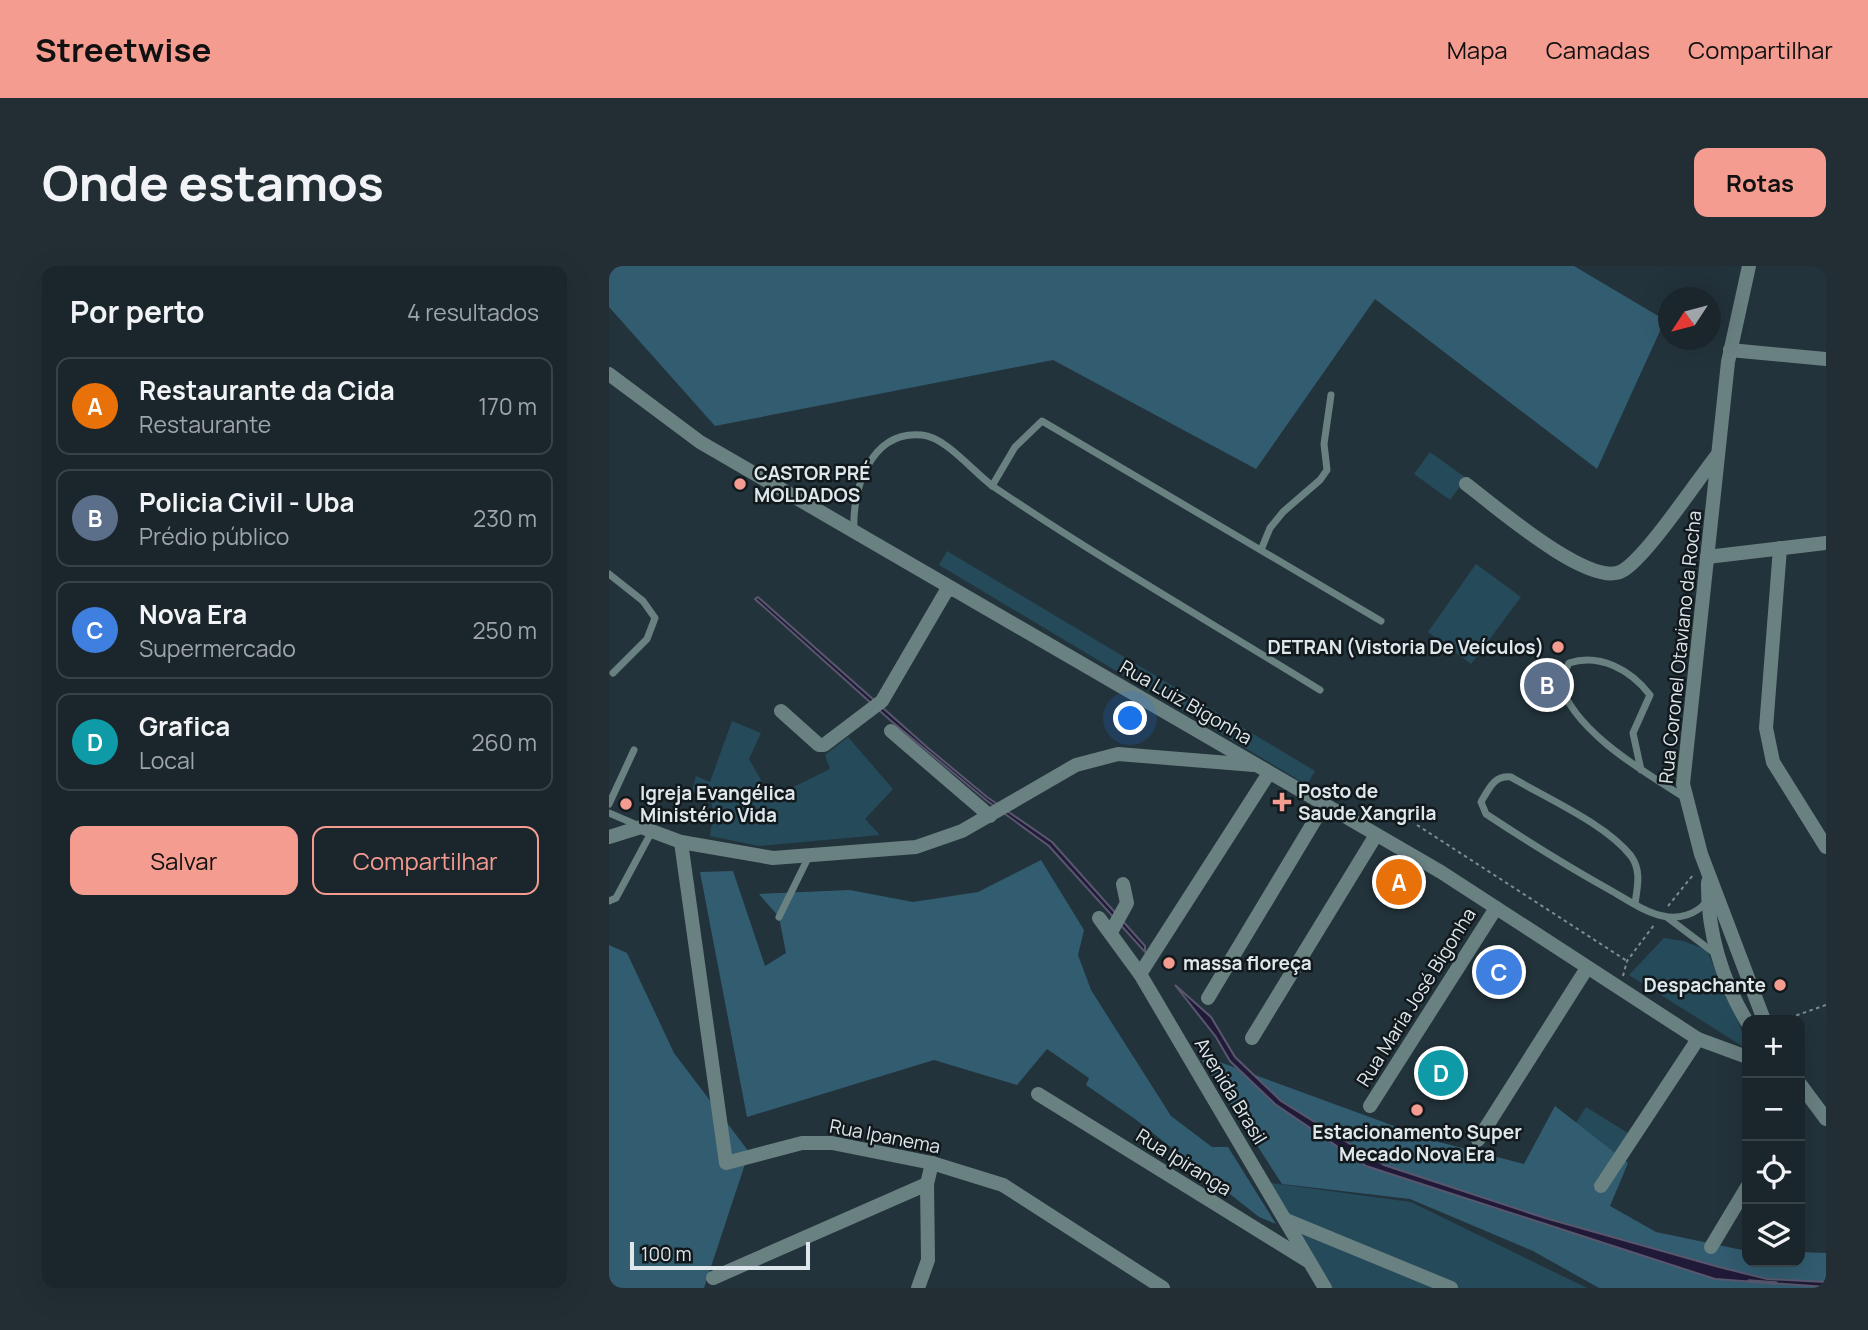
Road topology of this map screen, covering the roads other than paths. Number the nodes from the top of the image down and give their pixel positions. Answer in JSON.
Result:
{"nodes":[{"id":1,"x":1749,"y":266,"type":"edge"},
{"id":2,"x":1730,"y":350,"type":"junction"},
{"id":3,"x":1826,"y":359,"type":"edge"},
{"id":4,"x":609,"y":374,"type":"edge"},
{"id":5,"x":1331,"y":395,"type":"dead end"},
{"id":6,"x":1718,"y":454,"type":"junction"},
{"id":7,"x":1467,"y":484,"type":"dead end"},
{"id":8,"x":992,"y":486,"type":"junction"},
{"id":9,"x":1826,"y":529,"type":"edge"},
{"id":10,"x":854,"y":531,"type":"junction"},
{"id":11,"x":1823,"y":543,"type":"edge"},
{"id":12,"x":1780,"y":548,"type":"junction"},
{"id":13,"x":1261,"y":550,"type":"junction"},
{"id":14,"x":1707,"y":557,"type":"junction"},
{"id":15,"x":609,"y":574,"type":"edge"},
{"id":16,"x":954,"y":590,"type":"junction"},
{"id":17,"x":1381,"y":621,"type":"dead end"},
{"id":18,"x":613,"y":673,"type":"dead end"},
{"id":19,"x":1320,"y":690,"type":"dead end"},
{"id":20,"x":781,"y":711,"type":"dead end"},
{"id":21,"x":891,"y":731,"type":"dead end"},
{"id":22,"x":634,"y":750,"type":"dead end"},
{"id":23,"x":1256,"y":765,"type":"junction"},
{"id":24,"x":1641,"y":770,"type":"junction"},
{"id":25,"x":1269,"y":773,"type":"junction"},
{"id":26,"x":1685,"y":797,"type":"junction"},
{"id":27,"x":609,"y":804,"type":"edge"},
{"id":28,"x":1324,"y":805,"type":"junction"},
{"id":29,"x":609,"y":813,"type":"edge"},
{"id":30,"x":990,"y":816,"type":"junction"},
{"id":31,"x":646,"y":828,"type":"junction"},
{"id":32,"x":1376,"y":835,"type":"junction"},
{"id":33,"x":609,"y":837,"type":"edge"},
{"id":34,"x":681,"y":842,"type":"junction"},
{"id":35,"x":1826,"y":848,"type":"edge"},
{"id":36,"x":810,"y":855,"type":"junction"},
{"id":37,"x":1708,"y":873,"type":"junction"},
{"id":38,"x":1123,"y":884,"type":"dead end"},
{"id":39,"x":1708,"y":900,"type":"junction"},
{"id":40,"x":609,"y":901,"type":"edge"},
{"id":41,"x":1635,"y":904,"type":"junction"},
{"id":42,"x":1496,"y":908,"type":"junction"},
{"id":43,"x":779,"y":917,"type":"dead end"},
{"id":44,"x":1664,"y":917,"type":"junction"},
{"id":45,"x":1099,"y":918,"type":"dead end"},
{"id":46,"x":1116,"y":924,"type":"junction"},
{"id":47,"x":1717,"y":955,"type":"junction"},
{"id":48,"x":1587,"y":968,"type":"junction"},
{"id":49,"x":1140,"y":974,"type":"junction"},
{"id":50,"x":1208,"y":998,"type":"dead end"},
{"id":51,"x":1744,"y":1015,"type":"edge"},
{"id":52,"x":1762,"y":1015,"type":"edge"},
{"id":53,"x":1252,"y":1038,"type":"dead end"},
{"id":54,"x":1697,"y":1039,"type":"junction"},
{"id":55,"x":1742,"y":1056,"type":"edge"},
{"id":56,"x":1805,"y":1091,"type":"edge"},
{"id":57,"x":1038,"y":1094,"type":"dead end"},
{"id":58,"x":1805,"y":1105,"type":"edge"},
{"id":59,"x":1370,"y":1106,"type":"dead end"},
{"id":60,"x":1826,"y":1119,"type":"edge"},
{"id":61,"x":1478,"y":1140,"type":"dead end"},
{"id":62,"x":932,"y":1163,"type":"junction"},
{"id":63,"x":927,"y":1184,"type":"junction"},
{"id":64,"x":1601,"y":1186,"type":"dead end"},
{"id":65,"x":1742,"y":1195,"type":"edge"},
{"id":66,"x":1286,"y":1220,"type":"junction"},
{"id":67,"x":1711,"y":1247,"type":"dead end"},
{"id":68,"x":1310,"y":1262,"type":"junction"},
{"id":69,"x":713,"y":1278,"type":"dead end"},
{"id":70,"x":918,"y":1288,"type":"edge"},
{"id":71,"x":1163,"y":1288,"type":"edge"},
{"id":72,"x":1325,"y":1288,"type":"edge"},
{"id":73,"x":1451,"y":1288,"type":"edge"}],
"edges":[{"from":1,"to":2,"type":"street","name":"Rua Coronel Otaviano da Rocha"},
{"from":2,"to":3,"type":"street"},
{"from":2,"to":6,"type":"street","name":"Rua Coronel Otaviano da Rocha"},
{"from":4,"to":10,"type":"street","name":"Rua Luiz Bigonha"},
{"from":5,"to":13,"type":"lane"},
{"from":6,"to":7,"type":"street"},
{"from":6,"to":14,"type":"street","name":"Rua Coronel Otaviano da Rocha"},
{"from":8,"to":10,"type":"lane"},
{"from":8,"to":13,"type":"lane"},
{"from":8,"to":19,"type":"lane"},
{"from":9,"to":11,"type":"street"},
{"from":10,"to":16,"type":"street","name":"Rua Luiz Bigonha"},
{"from":11,"to":12,"type":"street"},
{"from":12,"to":14,"type":"street"},
{"from":12,"to":35,"type":"street"},
{"from":13,"to":17,"type":"lane"},
{"from":14,"to":26,"type":"street","name":"Rua Coronel Otaviano da Rocha"},
{"from":15,"to":18,"type":"lane"},
{"from":16,"to":20,"type":"street"},
{"from":16,"to":23,"type":"street","name":"Rua Luiz Bigonha"},
{"from":21,"to":30,"type":"street"},
{"from":22,"to":27,"type":"lane"},
{"from":23,"to":25,"type":"street","name":"Rua Luiz Bigonha"},
{"from":23,"to":30,"type":"street"},
{"from":24,"to":24,"type":"lane"},
{"from":24,"to":26,"type":"lane"},
{"from":25,"to":28,"type":"street","name":"Rua Luiz Bigonha"},
{"from":25,"to":49,"type":"street"},
{"from":26,"to":37,"type":"street","name":"Rua Coronel Otaviano da Rocha"},
{"from":28,"to":32,"type":"street","name":"Rua Luiz Bigonha"},
{"from":28,"to":50,"type":"street"},
{"from":29,"to":31,"type":"lane"},
{"from":30,"to":36,"type":"street"},
{"from":31,"to":33,"type":"street"},
{"from":31,"to":34,"type":"street"},
{"from":31,"to":40,"type":"lane"},
{"from":32,"to":42,"type":"street","name":"Rua Luiz Bigonha"},
{"from":32,"to":53,"type":"street"},
{"from":34,"to":36,"type":"street"},
{"from":34,"to":62,"type":"street","name":"Rua Ipanema"},
{"from":36,"to":43,"type":"lane"},
{"from":37,"to":39,"type":"street"},
{"from":37,"to":52,"type":"street","name":"Rua Coronel Otaviano da Rocha"},
{"from":38,"to":46,"type":"street"},
{"from":39,"to":44,"type":"lane"},
{"from":39,"to":47,"type":"street"},
{"from":41,"to":41,"type":"lane"},
{"from":41,"to":44,"type":"lane"},
{"from":42,"to":48,"type":"street","name":"Rua Luiz Bigonha"},
{"from":42,"to":59,"type":"street","name":"Rua Maria José Bigonha"},
{"from":44,"to":47,"type":"lane"},
{"from":45,"to":46,"type":"street","name":"Avenida Brasil"},
{"from":46,"to":49,"type":"street","name":"Avenida Brasil"},
{"from":47,"to":51,"type":"street"},
{"from":48,"to":54,"type":"street","name":"Rua Luiz Bigonha"},
{"from":48,"to":61,"type":"street"},
{"from":49,"to":66,"type":"street","name":"Avenida Brasil"},
{"from":54,"to":55,"type":"street","name":"Rua Luiz Bigonha"},
{"from":54,"to":64,"type":"street"},
{"from":56,"to":60,"type":"street"},
{"from":57,"to":68,"type":"street","name":"Rua Ipiranga"},
{"from":58,"to":60,"type":"street"},
{"from":62,"to":63,"type":"street"},
{"from":62,"to":71,"type":"street","name":"Rua Ipanema"},
{"from":63,"to":69,"type":"street"},
{"from":63,"to":70,"type":"street"},
{"from":65,"to":67,"type":"street"},
{"from":66,"to":68,"type":"street","name":"Avenida Brasil"},
{"from":66,"to":73,"type":"street"},
{"from":68,"to":72,"type":"street","name":"Avenida Brasil"}]}
